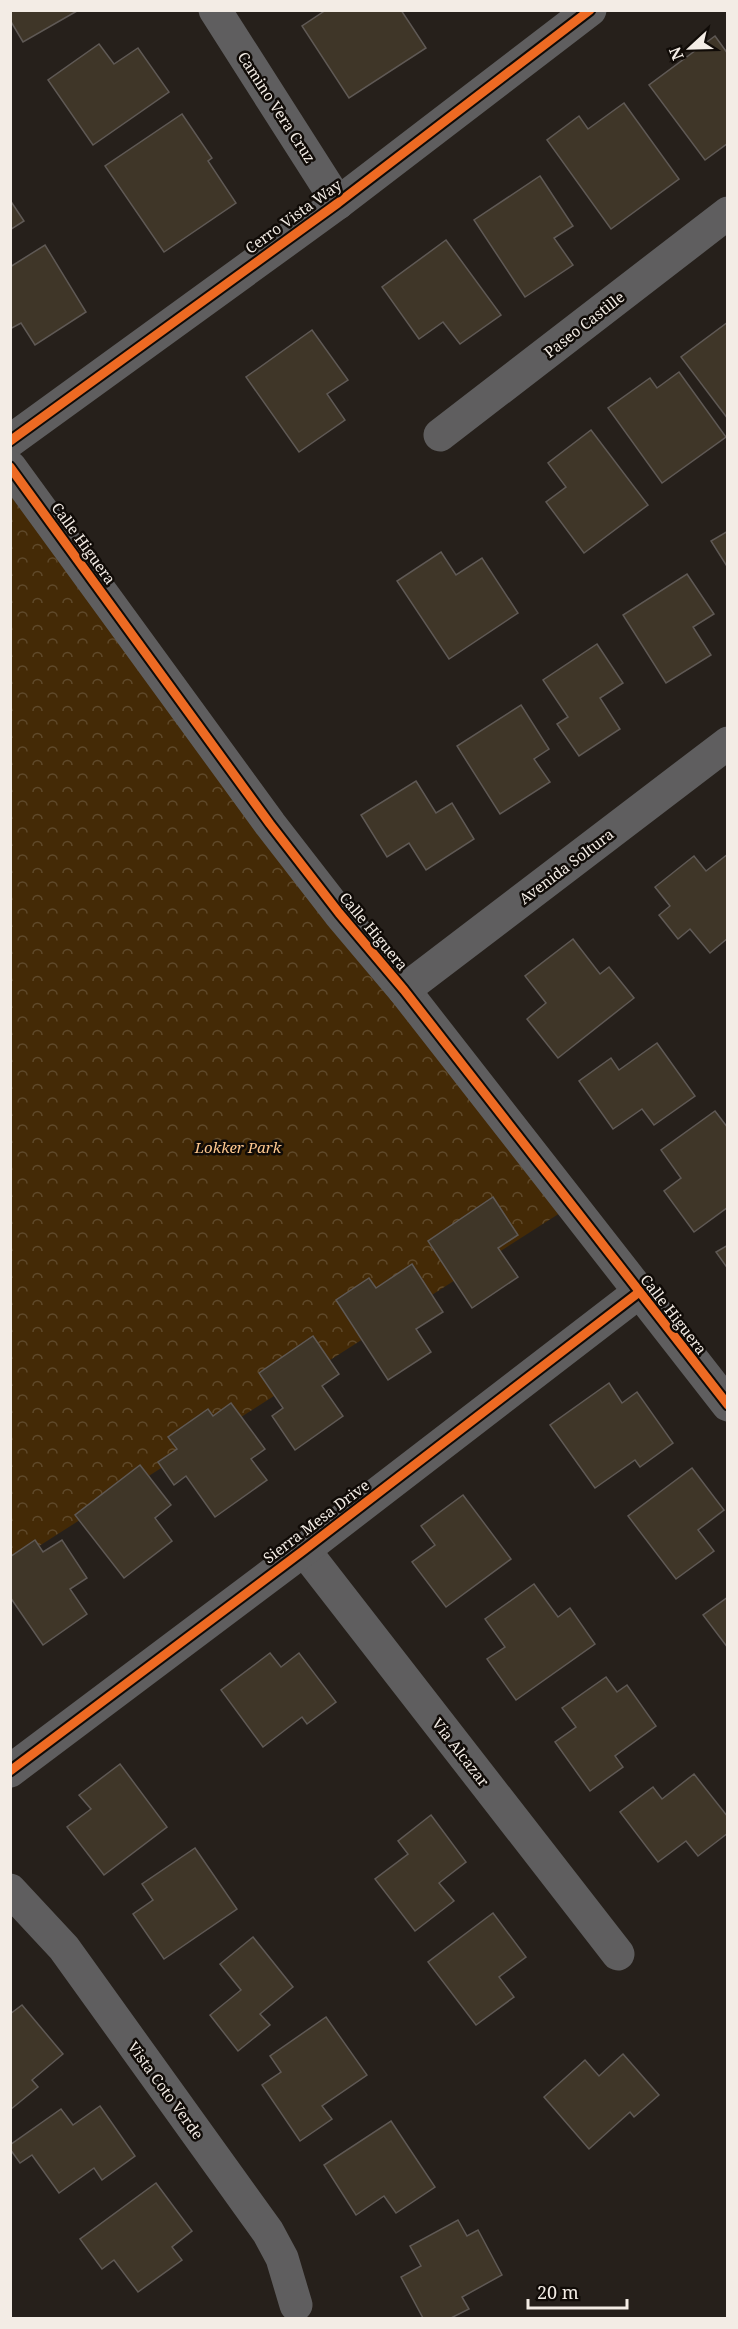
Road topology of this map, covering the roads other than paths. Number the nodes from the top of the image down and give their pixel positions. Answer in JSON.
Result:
{"nodes":[{"id":1,"x":215,"y":10,"type":"edge"},
{"id":2,"x":590,"y":10,"type":"edge"},
{"id":3,"x":338,"y":203,"type":"junction"},
{"id":4,"x":728,"y":213,"type":"edge"},
{"id":5,"x":440,"y":435,"type":"dead end"},
{"id":6,"x":10,"y":441,"type":"edge"},
{"id":7,"x":10,"y":467,"type":"edge"},
{"id":8,"x":727,"y":744,"type":"edge"},
{"id":9,"x":404,"y":990,"type":"junction"},
{"id":10,"x":638,"y":1293,"type":"junction"},
{"id":11,"x":728,"y":1405,"type":"edge"},
{"id":12,"x":304,"y":1550,"type":"junction"},
{"id":13,"x":10,"y":1771,"type":"edge"},
{"id":14,"x":10,"y":1890,"type":"edge"},
{"id":15,"x":618,"y":1954,"type":"dead end"},
{"id":16,"x":296,"y":2305,"type":"dead end"}],
"edges":[{"from":1,"to":3,"type":"street","name":"Camino Vera Cruz"},
{"from":2,"to":3,"type":"street","name":"Cerro Vista Way"},
{"from":3,"to":6,"type":"street","name":"Cerro Vista Way"},
{"from":4,"to":5,"type":"street","name":"Paseo Castille"},
{"from":7,"to":9,"type":"street","name":"Calle Higuera"},
{"from":8,"to":9,"type":"street","name":"Avenida Soltura"},
{"from":9,"to":10,"type":"street","name":"Calle Higuera"},
{"from":10,"to":11,"type":"street","name":"Calle Higuera"},
{"from":10,"to":12,"type":"street","name":"Sierra Mesa Drive"},
{"from":12,"to":13,"type":"street","name":"Sierra Mesa Drive"},
{"from":12,"to":15,"type":"street","name":"Via Alcazar"},
{"from":14,"to":16,"type":"street","name":"Vista Coto Verde"}]}
